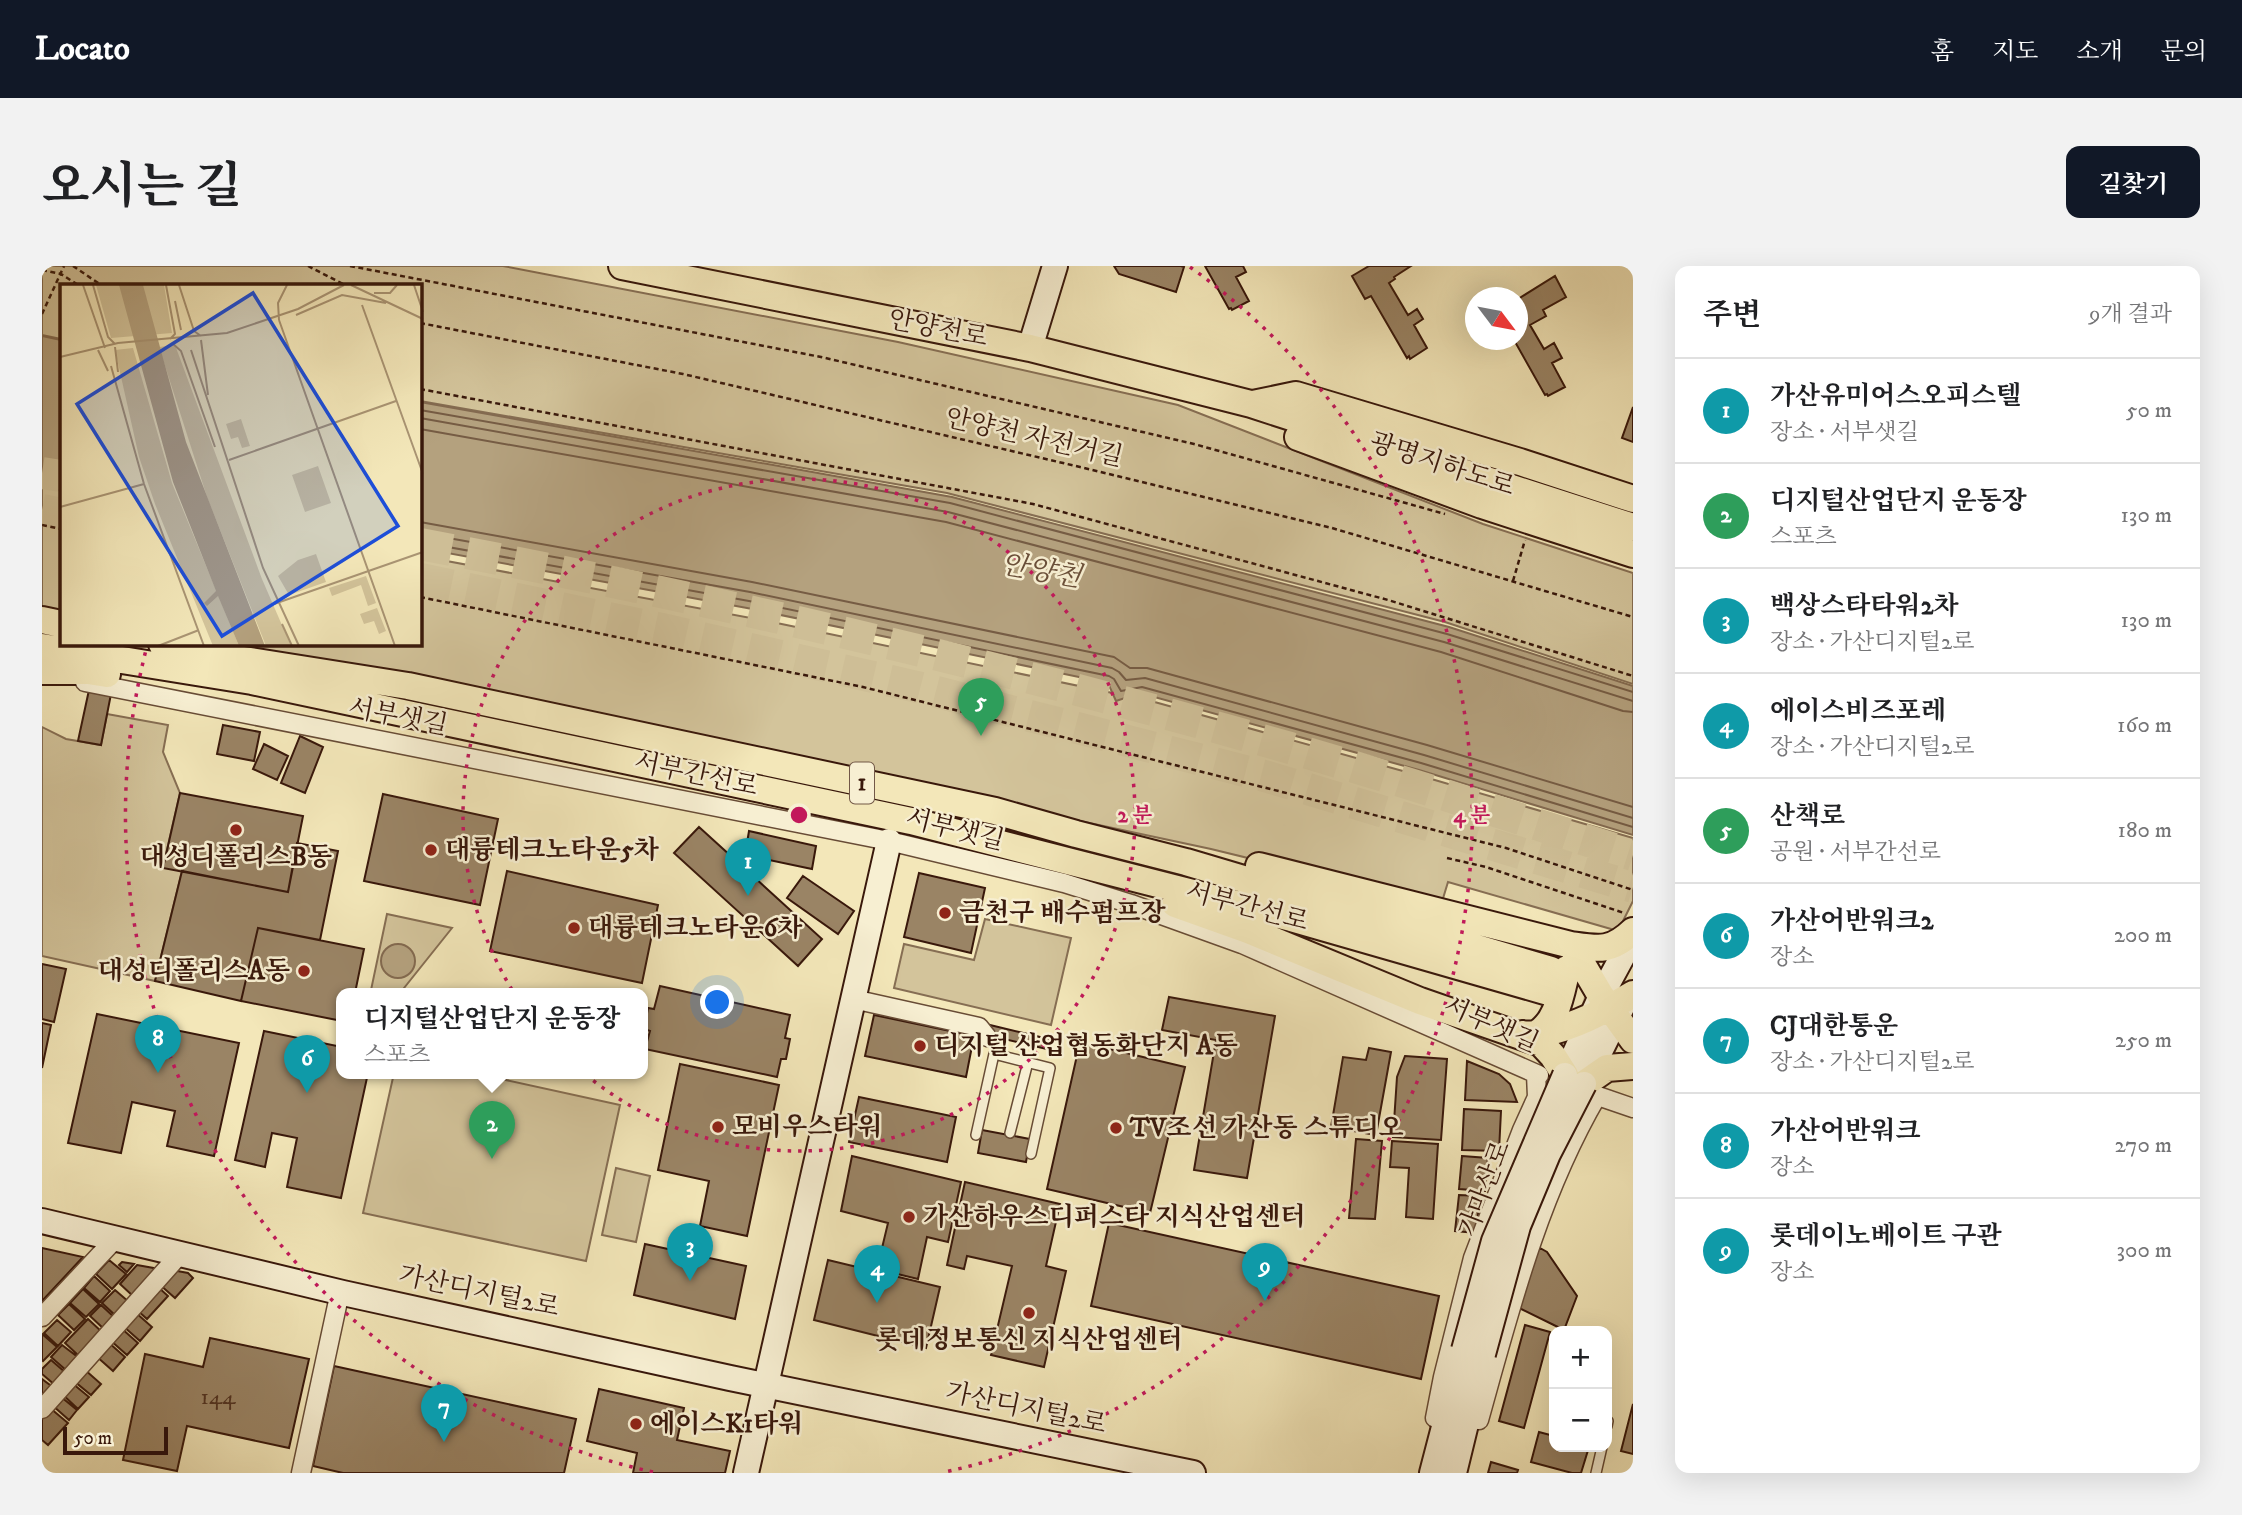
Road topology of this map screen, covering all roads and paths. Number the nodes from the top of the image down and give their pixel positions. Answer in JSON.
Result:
{"nodes":[{"id":1,"x":64,"y":266,"type":"edge"},
{"id":2,"x":73,"y":266,"type":"edge"},
{"id":3,"x":308,"y":266,"type":"edge"},
{"id":4,"x":350,"y":266,"type":"edge"},
{"id":5,"x":622,"y":266,"type":"edge"},
{"id":6,"x":1055,"y":266,"type":"edge"},
{"id":7,"x":42,"y":270,"type":"edge"},
{"id":8,"x":61,"y":274,"type":"junction"},
{"id":9,"x":76,"y":284,"type":"edge"},
{"id":10,"x":100,"y":284,"type":"edge"},
{"id":11,"x":343,"y":284,"type":"edge"},
{"id":12,"x":42,"y":314,"type":"edge"},
{"id":13,"x":422,"y":323,"type":"edge"},
{"id":14,"x":1030,"y":348,"type":"junction"},
{"id":15,"x":422,"y":389,"type":"edge"},
{"id":16,"x":1251,"y":404,"type":"junction"},
{"id":17,"x":1633,"y":499,"type":"edge"},
{"id":18,"x":1446,"y":515,"type":"dead end"},
{"id":19,"x":42,"y":525,"type":"edge"},
{"id":20,"x":1633,"y":527,"type":"edge"},
{"id":21,"x":60,"y":529,"type":"edge"},
{"id":22,"x":1526,"y":537,"type":"dead end"},
{"id":23,"x":1633,"y":554,"type":"edge"},
{"id":24,"x":1513,"y":581,"type":"junction"},
{"id":25,"x":422,"y":597,"type":"edge"},
{"id":26,"x":1633,"y":617,"type":"edge"},
{"id":27,"x":42,"y":620,"type":"edge"},
{"id":28,"x":60,"y":624,"type":"edge"},
{"id":29,"x":172,"y":646,"type":"edge"},
{"id":30,"x":42,"y":648,"type":"edge"},
{"id":31,"x":42,"y":673,"type":"edge"},
{"id":32,"x":1633,"y":676,"type":"edge"},
{"id":33,"x":400,"y":713,"type":"junction"},
{"id":34,"x":995,"y":811,"type":"junction"},
{"id":35,"x":985,"y":838,"type":"junction"},
{"id":36,"x":889,"y":841,"type":"junction"},
{"id":37,"x":1447,"y":858,"type":"dead end"},
{"id":38,"x":1633,"y":890,"type":"edge"},
{"id":39,"x":1631,"y":932,"type":"edge"},
{"id":40,"x":1566,"y":943,"type":"junction"},
{"id":41,"x":853,"y":999,"type":"junction"},
{"id":42,"x":1616,"y":1001,"type":"edge"},
{"id":43,"x":1523,"y":1033,"type":"junction"},
{"id":44,"x":1633,"y":1040,"type":"edge"},
{"id":45,"x":990,"y":1046,"type":"junction"},
{"id":46,"x":1028,"y":1062,"type":"junction"},
{"id":47,"x":1633,"y":1066,"type":"edge"},
{"id":48,"x":1569,"y":1083,"type":"junction"},
{"id":49,"x":1633,"y":1108,"type":"edge"},
{"id":50,"x":1010,"y":1133,"type":"dead end"},
{"id":51,"x":976,"y":1135,"type":"dead end"},
{"id":52,"x":1031,"y":1154,"type":"dead end"},
{"id":53,"x":42,"y":1222,"type":"edge"},
{"id":54,"x":116,"y":1238,"type":"junction"},
{"id":55,"x":181,"y":1253,"type":"junction"},
{"id":56,"x":338,"y":1301,"type":"dead end"},
{"id":57,"x":42,"y":1317,"type":"edge"},
{"id":58,"x":1473,"y":1352,"type":"junction"},
{"id":59,"x":766,"y":1385,"type":"junction"},
{"id":60,"x":42,"y":1409,"type":"edge"},
{"id":61,"x":1463,"y":1438,"type":"junction"},
{"id":62,"x":1601,"y":1452,"type":"edge"},
{"id":63,"x":1146,"y":1468,"type":"edge"},
{"id":64,"x":1440,"y":1471,"type":"edge"},
{"id":65,"x":301,"y":1473,"type":"edge"},
{"id":66,"x":746,"y":1473,"type":"edge"},
{"id":67,"x":1193,"y":1473,"type":"edge"},
{"id":68,"x":1596,"y":1473,"type":"edge"}],
"edges":[{"from":1,"to":8,"type":"path"},
{"from":2,"to":10,"type":"path"},
{"from":3,"to":11,"type":"path"},
{"from":4,"to":18,"type":"path"},
{"from":5,"to":14,"type":"main road","name":"안양천로"},
{"from":6,"to":14,"type":"street"},
{"from":7,"to":8,"type":"path"},
{"from":8,"to":9,"type":"path"},
{"from":8,"to":12,"type":"path"},
{"from":13,"to":24,"type":"path","name":"안양천 자전거길"},
{"from":14,"to":16,"type":"main road","name":"안양천로"},
{"from":15,"to":32,"type":"path"},
{"from":16,"to":17,"type":"main road"},
{"from":16,"to":20,"type":"main road","name":"광명지하도로"},
{"from":16,"to":23,"type":"main road"},
{"from":19,"to":21,"type":"path"},
{"from":22,"to":24,"type":"path"},
{"from":24,"to":26,"type":"path","name":"안양천 자전거길"},
{"from":25,"to":38,"type":"path"},
{"from":27,"to":28,"type":"main road"},
{"from":29,"to":34,"type":"main road","name":"서부간선로","number":"1"},
{"from":30,"to":33,"type":"main road","name":"서부간선로","number":"1"},
{"from":31,"to":33,"type":"main road"},
{"from":31,"to":36,"type":"street","name":"서부샛길"},
{"from":33,"to":35,"type":"main road","name":"서부간선로","number":"1"},
{"from":34,"to":35,"type":"main road","name":"서부간선로","number":"1"},
{"from":34,"to":40,"type":"main road"},
{"from":35,"to":43,"type":"main road"},
{"from":36,"to":41,"type":"street"},
{"from":36,"to":48,"type":"street","name":"서부샛길"},
{"from":37,"to":39,"type":"path"},
{"from":39,"to":40,"type":"main road"},
{"from":39,"to":42,"type":"street","name":"가마산로"},
{"from":40,"to":42,"type":"main road"},
{"from":40,"to":43,"type":"main road"},
{"from":41,"to":45,"type":"street"},
{"from":41,"to":59,"type":"street"},
{"from":42,"to":43,"type":"main road"},
{"from":42,"to":44,"type":"main road"},
{"from":42,"to":48,"type":"street","name":"가마산로"},
{"from":43,"to":48,"type":"main road"},
{"from":45,"to":46,"type":"lane"},
{"from":45,"to":51,"type":"lane"},
{"from":46,"to":50,"type":"lane"},
{"from":46,"to":52,"type":"lane"},
{"from":47,"to":48,"type":"main road"},
{"from":48,"to":49,"type":"street","name":"서부샛길"},
{"from":48,"to":58,"type":"street","name":"가마산로","bridge":true},
{"from":48,"to":61,"type":"street"},
{"from":48,"to":64,"type":"street"},
{"from":53,"to":54,"type":"street","name":"가산디지털2로"},
{"from":54,"to":55,"type":"street","name":"가산디지털2로"},
{"from":54,"to":57,"type":"street"},
{"from":55,"to":59,"type":"street","name":"가산디지털2로"},
{"from":55,"to":60,"type":"street"},
{"from":56,"to":65,"type":"street"},
{"from":58,"to":61,"type":"street","name":"가마산로"},
{"from":58,"to":64,"type":"street","name":"가마산로"},
{"from":59,"to":63,"type":"street","name":"가산디지털2로"},
{"from":59,"to":66,"type":"street"},
{"from":61,"to":64,"type":"street","name":"가마산로"},
{"from":62,"to":68,"type":"lane"},
{"from":63,"to":67,"type":"street","name":"가산디지털2로"}]}
